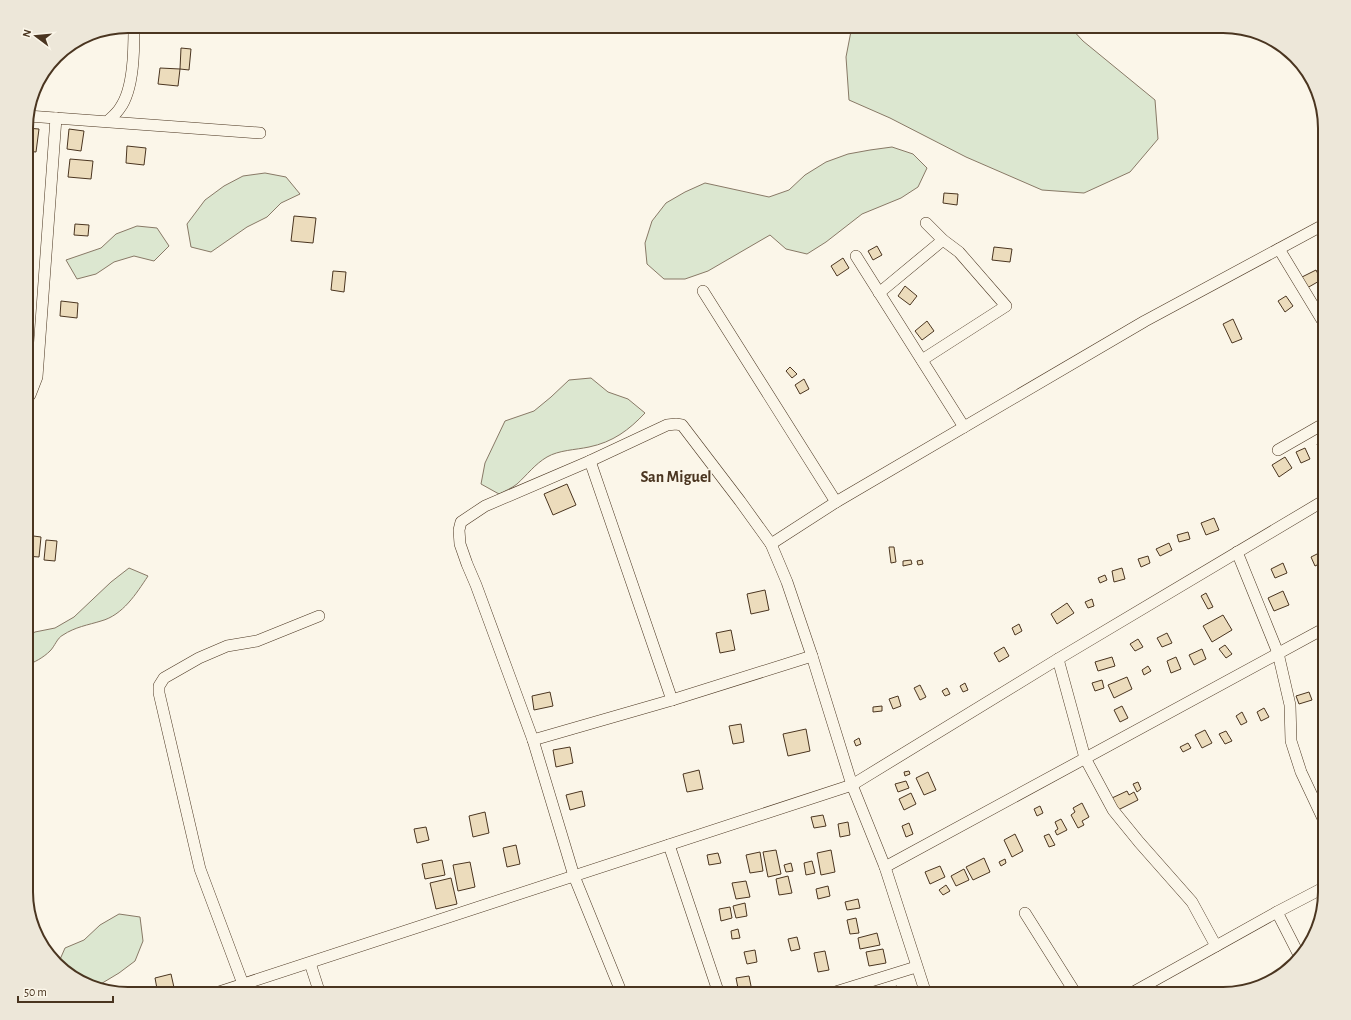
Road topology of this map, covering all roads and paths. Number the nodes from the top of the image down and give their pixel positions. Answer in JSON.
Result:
{"nodes":[{"id":1,"x":134,"y":33,"type":"edge"},
{"id":2,"x":34,"y":116,"type":"edge"},
{"id":3,"x":56,"y":118,"type":"junction"},
{"id":4,"x":108,"y":122,"type":"junction"},
{"id":5,"x":260,"y":133,"type":"dead end"},
{"id":6,"x":926,"y":223,"type":"dead end"},
{"id":7,"x":1318,"y":228,"type":"edge"},
{"id":8,"x":943,"y":240,"type":"junction"},
{"id":9,"x":1279,"y":249,"type":"junction"},
{"id":10,"x":856,"y":256,"type":"dead end"},
{"id":11,"x":703,"y":291,"type":"dead end"},
{"id":12,"x":879,"y":293,"type":"junction"},
{"id":13,"x":1318,"y":313,"type":"edge"},
{"id":14,"x":922,"y":360,"type":"junction"},
{"id":15,"x":33,"y":388,"type":"edge"},
{"id":16,"x":964,"y":427,"type":"junction"},
{"id":17,"x":1318,"y":427,"type":"edge"},
{"id":18,"x":1278,"y":450,"type":"dead end"},
{"id":19,"x":590,"y":461,"type":"junction"},
{"id":20,"x":836,"y":502,"type":"junction"},
{"id":21,"x":1318,"y":504,"type":"edge"},
{"id":22,"x":771,"y":544,"type":"junction"},
{"id":23,"x":1236,"y":552,"type":"junction"},
{"id":24,"x":319,"y":616,"type":"dead end"},
{"id":25,"x":1318,"y":632,"type":"edge"},
{"id":26,"x":1278,"y":653,"type":"junction"},
{"id":27,"x":812,"y":656,"type":"junction"},
{"id":28,"x":1058,"y":659,"type":"junction"},
{"id":29,"x":672,"y":700,"type":"junction"},
{"id":30,"x":533,"y":740,"type":"junction"},
{"id":31,"x":1085,"y":758,"type":"junction"},
{"id":32,"x":852,"y":785,"type":"junction"},
{"id":33,"x":1318,"y":808,"type":"edge"},
{"id":34,"x":669,"y":845,"type":"junction"},
{"id":35,"x":885,"y":867,"type":"junction"},
{"id":36,"x":574,"y":876,"type":"junction"},
{"id":37,"x":1318,"y":892,"type":"edge"},
{"id":38,"x":1277,"y":912,"type":"junction"},
{"id":39,"x":1025,"y":913,"type":"dead end"},
{"id":40,"x":1216,"y":946,"type":"junction"},
{"id":41,"x":1297,"y":951,"type":"edge"},
{"id":42,"x":310,"y":963,"type":"junction"},
{"id":43,"x":916,"y":967,"type":"junction"},
{"id":44,"x":243,"y":984,"type":"junction"},
{"id":45,"x":234,"y":987,"type":"edge"},
{"id":46,"x":318,"y":987,"type":"edge"},
{"id":47,"x":619,"y":987,"type":"edge"},
{"id":48,"x":717,"y":987,"type":"edge"},
{"id":49,"x":852,"y":987,"type":"edge"},
{"id":50,"x":923,"y":987,"type":"edge"},
{"id":51,"x":1072,"y":987,"type":"edge"},
{"id":52,"x":1143,"y":987,"type":"edge"}],
"edges":[{"from":1,"to":4,"type":"street"},
{"from":2,"to":3,"type":"street"},
{"from":3,"to":4,"type":"street"},
{"from":3,"to":15,"type":"street"},
{"from":4,"to":5,"type":"street"},
{"from":6,"to":8,"type":"street"},
{"from":7,"to":9,"type":"street"},
{"from":8,"to":12,"type":"street"},
{"from":8,"to":14,"type":"street"},
{"from":9,"to":13,"type":"street"},
{"from":9,"to":16,"type":"street"},
{"from":10,"to":12,"type":"street"},
{"from":11,"to":20,"type":"street"},
{"from":12,"to":14,"type":"street"},
{"from":14,"to":16,"type":"street"},
{"from":16,"to":20,"type":"street"},
{"from":17,"to":18,"type":"street"},
{"from":19,"to":22,"type":"street"},
{"from":19,"to":29,"type":"street"},
{"from":19,"to":30,"type":"street"},
{"from":20,"to":22,"type":"street"},
{"from":21,"to":23,"type":"street"},
{"from":22,"to":27,"type":"street"},
{"from":23,"to":26,"type":"street"},
{"from":23,"to":28,"type":"street"},
{"from":24,"to":44,"type":"street"},
{"from":25,"to":26,"type":"street"},
{"from":26,"to":31,"type":"street"},
{"from":26,"to":33,"type":"street"},
{"from":27,"to":29,"type":"street"},
{"from":27,"to":32,"type":"street"},
{"from":28,"to":31,"type":"street"},
{"from":28,"to":32,"type":"street"},
{"from":29,"to":30,"type":"street"},
{"from":30,"to":36,"type":"street"},
{"from":31,"to":35,"type":"street"},
{"from":31,"to":40,"type":"street"},
{"from":32,"to":34,"type":"street"},
{"from":32,"to":35,"type":"street"},
{"from":34,"to":36,"type":"street"},
{"from":34,"to":48,"type":"street"},
{"from":35,"to":43,"type":"street"},
{"from":36,"to":42,"type":"street"},
{"from":36,"to":47,"type":"street"},
{"from":37,"to":38,"type":"street"},
{"from":38,"to":40,"type":"street"},
{"from":38,"to":41,"type":"street"},
{"from":39,"to":51,"type":"street"},
{"from":40,"to":52,"type":"street"},
{"from":42,"to":44,"type":"street"},
{"from":42,"to":46,"type":"street"},
{"from":43,"to":49,"type":"street"},
{"from":43,"to":50,"type":"street"},
{"from":44,"to":45,"type":"street"}]}
